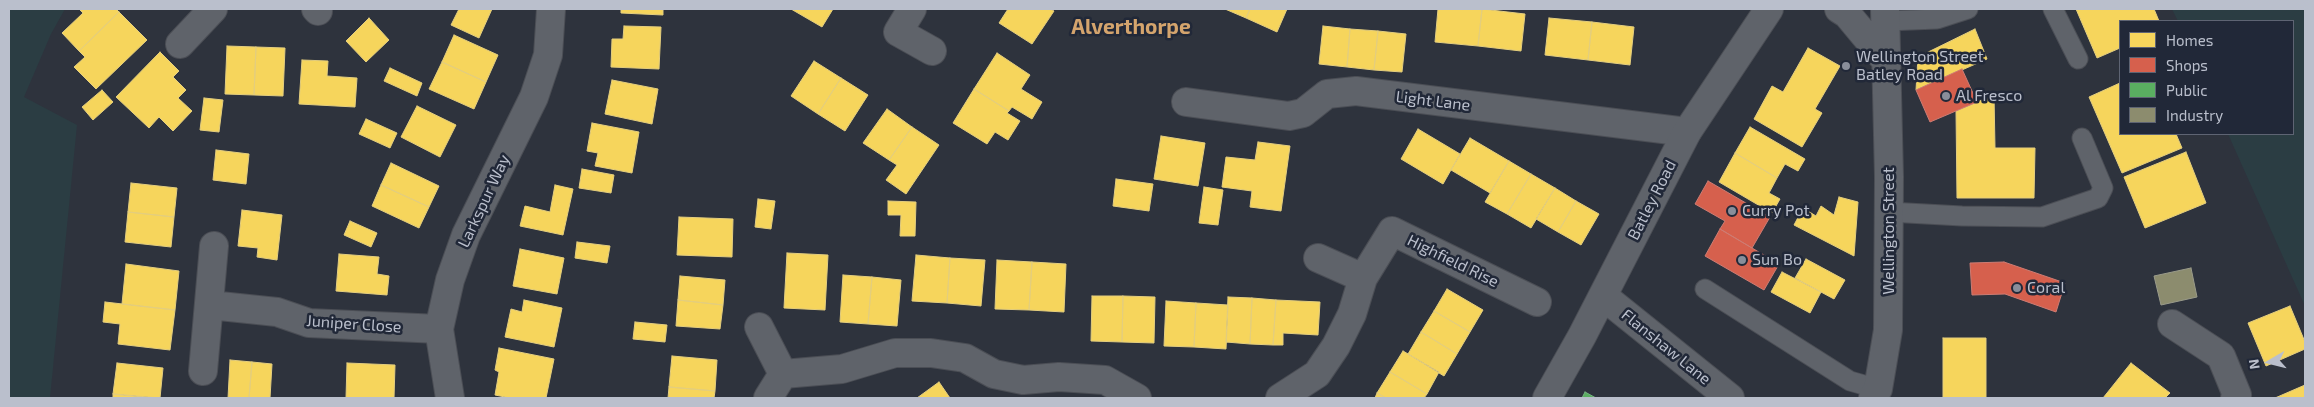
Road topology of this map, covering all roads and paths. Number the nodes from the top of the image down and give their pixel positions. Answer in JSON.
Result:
{"nodes":[{"id":1,"x":213,"y":9,"type":"edge"},
{"id":2,"x":551,"y":9,"type":"edge"},
{"id":3,"x":912,"y":9,"type":"edge"},
{"id":4,"x":1839,"y":9,"type":"edge"},
{"id":5,"x":1968,"y":9,"type":"edge"},
{"id":6,"x":2053,"y":9,"type":"edge"},
{"id":7,"x":1761,"y":11,"type":"edge"},
{"id":8,"x":1885,"y":15,"type":"edge"},
{"id":9,"x":180,"y":44,"type":"dead end"},
{"id":10,"x":932,"y":51,"type":"dead end"},
{"id":11,"x":2078,"y":58,"type":"dead end"},
{"id":12,"x":1887,"y":62,"type":"junction"},
{"id":13,"x":1186,"y":102,"type":"dead end"},
{"id":14,"x":1687,"y":132,"type":"junction"},
{"id":15,"x":2082,"y":138,"type":"dead end"},
{"id":16,"x":1889,"y":212,"type":"junction"},
{"id":17,"x":214,"y":246,"type":"dead end"},
{"id":18,"x":1318,"y":258,"type":"dead end"},
{"id":19,"x":1363,"y":278,"type":"junction"},
{"id":20,"x":1706,"y":289,"type":"dead end"},
{"id":21,"x":1603,"y":296,"type":"junction"},
{"id":22,"x":1537,"y":302,"type":"dead end"},
{"id":23,"x":210,"y":305,"type":"junction"},
{"id":24,"x":2172,"y":324,"type":"dead end"},
{"id":25,"x":759,"y":327,"type":"dead end"},
{"id":26,"x":440,"y":329,"type":"junction"},
{"id":27,"x":202,"y":371,"type":"dead end"},
{"id":28,"x":783,"y":374,"type":"junction"},
{"id":29,"x":1876,"y":394,"type":"edge"},
{"id":30,"x":450,"y":398,"type":"edge"},
{"id":31,"x":768,"y":398,"type":"edge"},
{"id":32,"x":1138,"y":398,"type":"edge"},
{"id":33,"x":1280,"y":398,"type":"edge"},
{"id":34,"x":1547,"y":398,"type":"edge"},
{"id":35,"x":1730,"y":398,"type":"edge"},
{"id":36,"x":2235,"y":398,"type":"edge"}],
"edges":[{"from":1,"to":9,"type":"street"},
{"from":2,"to":26,"type":"street","name":"Larkspur Way"},
{"from":3,"to":10,"type":"street"},
{"from":4,"to":12,"type":"street"},
{"from":5,"to":8,"type":"lane"},
{"from":6,"to":11,"type":"lane"},
{"from":7,"to":14,"type":"street","name":"Batley Road"},
{"from":8,"to":12,"type":"street","name":"Wellington Street"},
{"from":12,"to":16,"type":"street","name":"Wellington Street"},
{"from":13,"to":14,"type":"street","name":"Light Lane"},
{"from":14,"to":21,"type":"street","name":"Batley Road"},
{"from":15,"to":16,"type":"lane"},
{"from":16,"to":29,"type":"street","name":"Wellington Street"},
{"from":17,"to":23,"type":"street"},
{"from":18,"to":19,"type":"street"},
{"from":19,"to":22,"type":"street","name":"Highfield Rise"},
{"from":19,"to":33,"type":"street","name":"Highfield Rise"},
{"from":20,"to":29,"type":"lane"},
{"from":21,"to":34,"type":"street","name":"Batley Road"},
{"from":21,"to":35,"type":"street","name":"Flanshaw Lane"},
{"from":23,"to":26,"type":"street","name":"Juniper Close"},
{"from":23,"to":27,"type":"street"},
{"from":24,"to":36,"type":"street"},
{"from":25,"to":28,"type":"street"},
{"from":26,"to":30,"type":"street","name":"Larkspur Way"},
{"from":28,"to":31,"type":"street"},
{"from":28,"to":32,"type":"street"}]}
